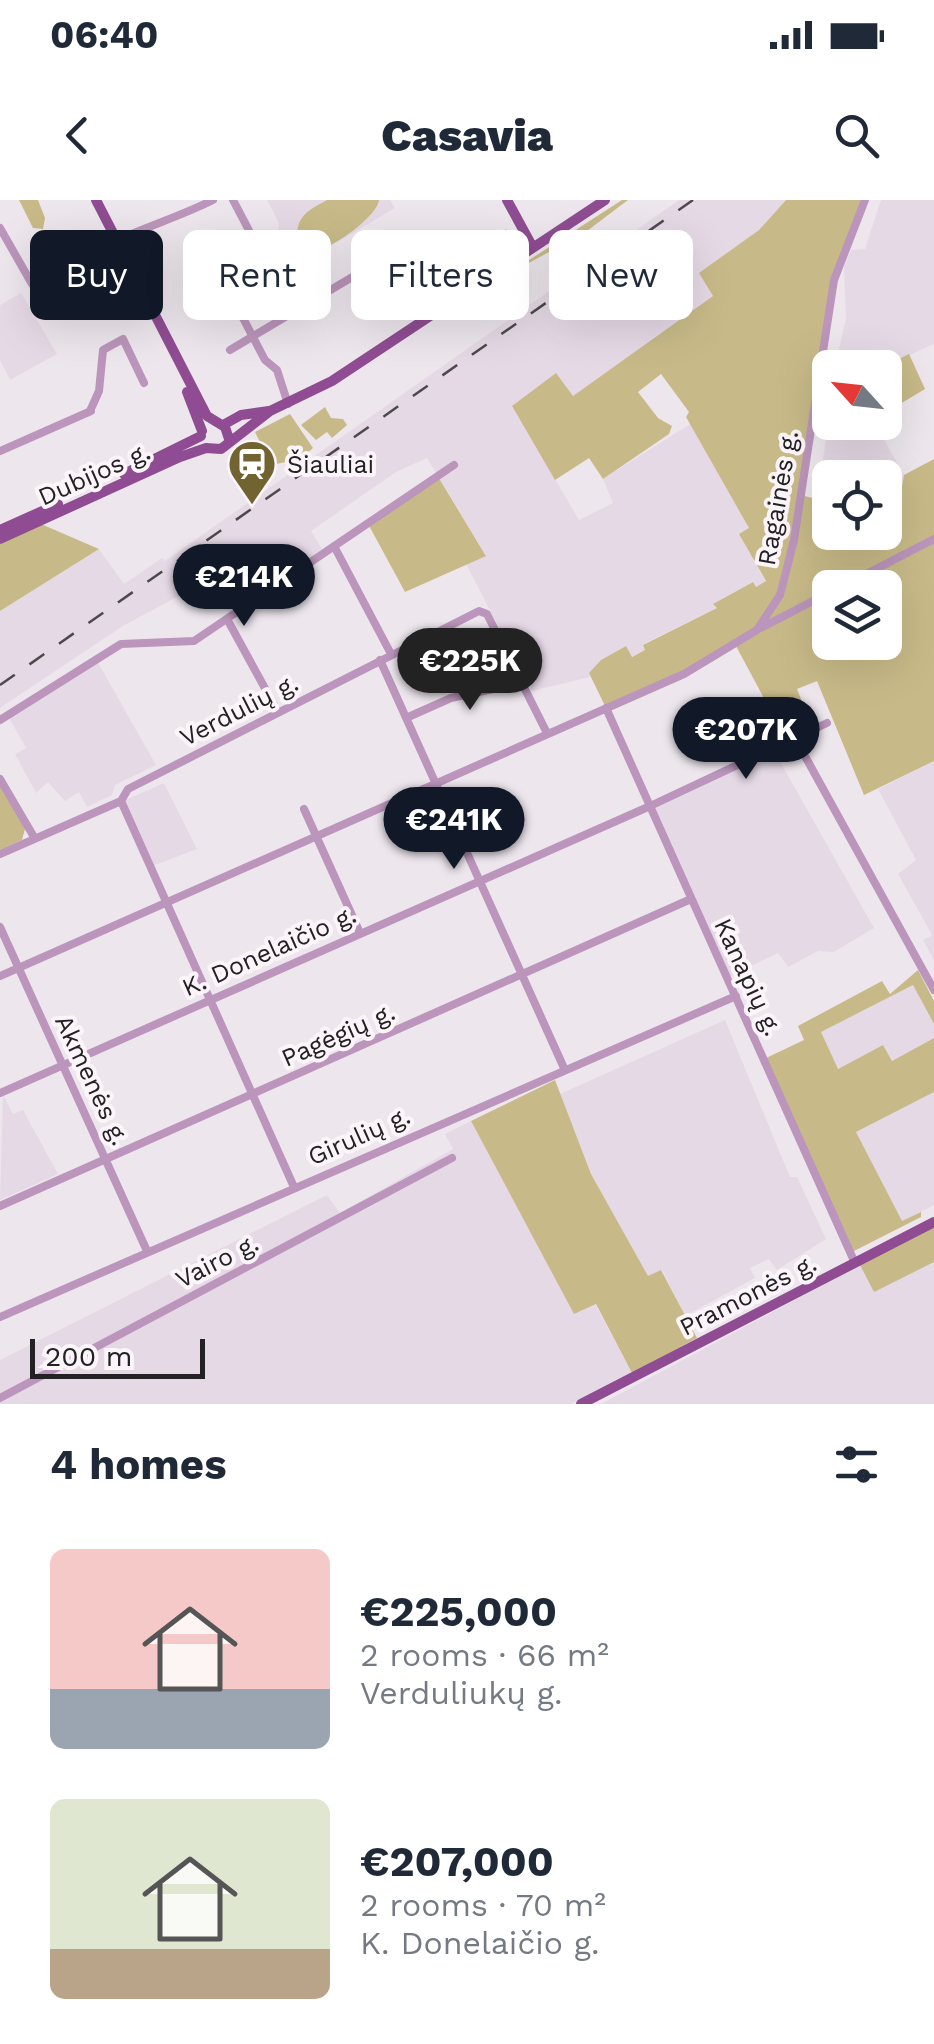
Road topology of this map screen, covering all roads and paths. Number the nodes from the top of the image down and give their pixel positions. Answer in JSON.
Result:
{"nodes":[{"id":1,"x":92,"y":200,"type":"edge"},
{"id":2,"x":213,"y":200,"type":"edge"},
{"id":3,"x":233,"y":200,"type":"edge"},
{"id":4,"x":507,"y":200,"type":"edge"},
{"id":5,"x":605,"y":200,"type":"edge"},
{"id":6,"x":865,"y":200,"type":"edge"},
{"id":7,"x":0,"y":228,"type":"edge"},
{"id":8,"x":105,"y":230,"type":"edge"},
{"id":9,"x":138,"y":230,"type":"edge"},
{"id":10,"x":249,"y":230,"type":"edge"},
{"id":11,"x":532,"y":246,"type":"junction"},
{"id":12,"x":351,"y":278,"type":"edge"},
{"id":13,"x":30,"y":280,"type":"edge"},
{"id":14,"x":150,"y":320,"type":"edge"},
{"id":15,"x":153,"y":320,"type":"edge"},
{"id":16,"x":243,"y":320,"type":"edge"},
{"id":17,"x":252,"y":337,"type":"junction"},
{"id":18,"x":230,"y":350,"type":"dead end"},
{"id":19,"x":144,"y":383,"type":"dead end"},
{"id":20,"x":288,"y":404,"type":"junction"},
{"id":21,"x":270,"y":411,"type":"junction"},
{"id":22,"x":220,"y":424,"type":"junction"},
{"id":23,"x":202,"y":433,"type":"junction"},
{"id":24,"x":229,"y":439,"type":"junction"},
{"id":25,"x":206,"y":448,"type":"junction"},
{"id":26,"x":0,"y":451,"type":"edge"},
{"id":27,"x":454,"y":464,"type":"dead end"},
{"id":28,"x":0,"y":530,"type":"edge"},
{"id":29,"x":0,"y":539,"type":"edge"},
{"id":30,"x":934,"y":539,"type":"edge"},
{"id":31,"x":334,"y":546,"type":"junction"},
{"id":32,"x":874,"y":570,"type":"edge"},
{"id":33,"x":812,"y":601,"type":"edge"},
{"id":34,"x":226,"y":619,"type":"junction"},
{"id":35,"x":757,"y":630,"type":"junction"},
{"id":36,"x":392,"y":654,"type":"junction"},
{"id":37,"x":380,"y":660,"type":"junction"},
{"id":38,"x":522,"y":683,"type":"junction"},
{"id":39,"x":606,"y":708,"type":"junction"},
{"id":40,"x":278,"y":712,"type":"junction"},
{"id":41,"x":406,"y":718,"type":"junction"},
{"id":42,"x":0,"y":720,"type":"edge"},
{"id":43,"x":828,"y":722,"type":"dead end"},
{"id":44,"x":547,"y":733,"type":"junction"},
{"id":45,"x":795,"y":738,"type":"junction"},
{"id":46,"x":0,"y":779,"type":"edge"},
{"id":47,"x":434,"y":782,"type":"junction"},
{"id":48,"x":120,"y":802,"type":"junction"},
{"id":49,"x":648,"y":807,"type":"junction"},
{"id":50,"x":304,"y":809,"type":"dead end"},
{"id":51,"x":316,"y":835,"type":"junction"},
{"id":52,"x":34,"y":837,"type":"junction"},
{"id":53,"x":0,"y":854,"type":"edge"},
{"id":54,"x":478,"y":880,"type":"junction"},
{"id":55,"x":691,"y":899,"type":"junction"},
{"id":56,"x":167,"y":902,"type":"junction"},
{"id":57,"x":0,"y":927,"type":"edge"},
{"id":58,"x":360,"y":933,"type":"junction"},
{"id":59,"x":18,"y":968,"type":"junction"},
{"id":60,"x":0,"y":976,"type":"edge"},
{"id":61,"x":520,"y":976,"type":"junction"},
{"id":62,"x":934,"y":990,"type":"edge"},
{"id":63,"x":736,"y":996,"type":"junction"},
{"id":64,"x":210,"y":998,"type":"junction"},
{"id":65,"x":62,"y":1064,"type":"junction"},
{"id":66,"x":564,"y":1068,"type":"junction"},
{"id":67,"x":0,"y":1093,"type":"edge"},
{"id":68,"x":253,"y":1094,"type":"junction"},
{"id":69,"x":452,"y":1158,"type":"dead end"},
{"id":70,"x":106,"y":1159,"type":"junction"},
{"id":71,"x":294,"y":1187,"type":"junction"},
{"id":72,"x":0,"y":1206,"type":"edge"},
{"id":73,"x":934,"y":1222,"type":"edge"},
{"id":74,"x":146,"y":1251,"type":"junction"},
{"id":75,"x":855,"y":1263,"type":"junction"},
{"id":76,"x":0,"y":1318,"type":"edge"},
{"id":77,"x":0,"y":1398,"type":"edge"},
{"id":78,"x":581,"y":1404,"type":"edge"}],
"edges":[{"from":1,"to":8,"type":"main road"},
{"from":2,"to":9,"type":"street"},
{"from":3,"to":10,"type":"street"},
{"from":4,"to":11,"type":"main road"},
{"from":5,"to":11,"type":"main road"},
{"from":6,"to":35,"type":"street","name":"Ragainės g."},
{"from":7,"to":13,"type":"street"},
{"from":11,"to":20,"type":"main road"},
{"from":12,"to":17,"type":"street"},
{"from":14,"to":23,"type":"main road"},
{"from":15,"to":22,"type":"main road"},
{"from":16,"to":17,"type":"street"},
{"from":17,"to":18,"type":"street"},
{"from":17,"to":20,"type":"street"},
{"from":19,"to":26,"type":"street"},
{"from":20,"to":21,"type":"main road"},
{"from":21,"to":22,"type":"main road"},
{"from":21,"to":24,"type":"main road"},
{"from":22,"to":23,"type":"main road","name":"Dubijos g."},
{"from":22,"to":24,"type":"main road"},
{"from":23,"to":25,"type":"main road"},
{"from":23,"to":28,"type":"main road","name":"Dubijos g."},
{"from":24,"to":25,"type":"main road","name":"Dubijos g."},
{"from":25,"to":29,"type":"main road","name":"Dubijos g."},
{"from":27,"to":31,"type":"street"},
{"from":30,"to":32,"type":"street"},
{"from":31,"to":34,"type":"street"},
{"from":31,"to":36,"type":"street"},
{"from":33,"to":35,"type":"street"},
{"from":34,"to":40,"type":"street"},
{"from":34,"to":42,"type":"street"},
{"from":35,"to":39,"type":"street","name":"Ragainės g."},
{"from":36,"to":37,"type":"street","name":"Verdulių g."},
{"from":36,"to":38,"type":"street","name":"Verdulių g."},
{"from":37,"to":40,"type":"street","name":"Verdulių g."},
{"from":37,"to":41,"type":"street"},
{"from":38,"to":41,"type":"street"},
{"from":38,"to":44,"type":"street","name":"Verdulių g."},
{"from":39,"to":44,"type":"street","name":"Ragainės g."},
{"from":39,"to":49,"type":"street","name":"Kanapių g."},
{"from":40,"to":48,"type":"street","name":"Verdulių g."},
{"from":41,"to":47,"type":"street"},
{"from":43,"to":45,"type":"street","name":"K. Donelaičio g."},
{"from":44,"to":47,"type":"street","name":"Ragainės g."},
{"from":45,"to":49,"type":"street","name":"K. Donelaičio g."},
{"from":45,"to":62,"type":"street"},
{"from":46,"to":52,"type":"street"},
{"from":47,"to":51,"type":"street","name":"Ragainės g."},
{"from":47,"to":54,"type":"street"},
{"from":48,"to":52,"type":"street","name":"Verdulių g."},
{"from":48,"to":56,"type":"street"},
{"from":49,"to":54,"type":"street","name":"K. Donelaičio g."},
{"from":49,"to":55,"type":"street","name":"Kanapių g."},
{"from":50,"to":51,"type":"street"},
{"from":51,"to":56,"type":"street","name":"Ragainės g."},
{"from":51,"to":58,"type":"street"},
{"from":52,"to":53,"type":"street","name":"Verdulių g."},
{"from":54,"to":58,"type":"street","name":"K. Donelaičio g."},
{"from":54,"to":61,"type":"street"},
{"from":55,"to":61,"type":"street","name":"Pagėgių g."},
{"from":55,"to":63,"type":"street","name":"Kanapių g."},
{"from":56,"to":59,"type":"street","name":"Ragainės g."},
{"from":56,"to":64,"type":"street"},
{"from":57,"to":59,"type":"street","name":"Akmenės g."},
{"from":58,"to":64,"type":"street","name":"K. Donelaičio g."},
{"from":59,"to":60,"type":"street","name":"Ragainės g."},
{"from":59,"to":65,"type":"street","name":"Akmenės g."},
{"from":61,"to":66,"type":"street"},
{"from":61,"to":68,"type":"street","name":"Pagėgių g."},
{"from":63,"to":66,"type":"street","name":"Girulių g."},
{"from":63,"to":75,"type":"street","name":"Kanapių g."},
{"from":64,"to":65,"type":"street","name":"K. Donelaičio g."},
{"from":64,"to":68,"type":"street"},
{"from":65,"to":67,"type":"street","name":"K. Donelaičio g."},
{"from":65,"to":70,"type":"street","name":"Akmenės g."},
{"from":66,"to":71,"type":"street","name":"Girulių g."},
{"from":68,"to":70,"type":"street","name":"Pagėgių g."},
{"from":68,"to":71,"type":"street"},
{"from":69,"to":77,"type":"street","name":"Vairo g."},
{"from":70,"to":72,"type":"street","name":"Pagėgių g."},
{"from":70,"to":74,"type":"street","name":"Akmenės g."},
{"from":71,"to":74,"type":"street","name":"Girulių g."},
{"from":73,"to":75,"type":"main road","name":"Pramonės g."},
{"from":74,"to":76,"type":"street","name":"Girulių g."},
{"from":75,"to":78,"type":"main road","name":"Pramonės g."}]}
